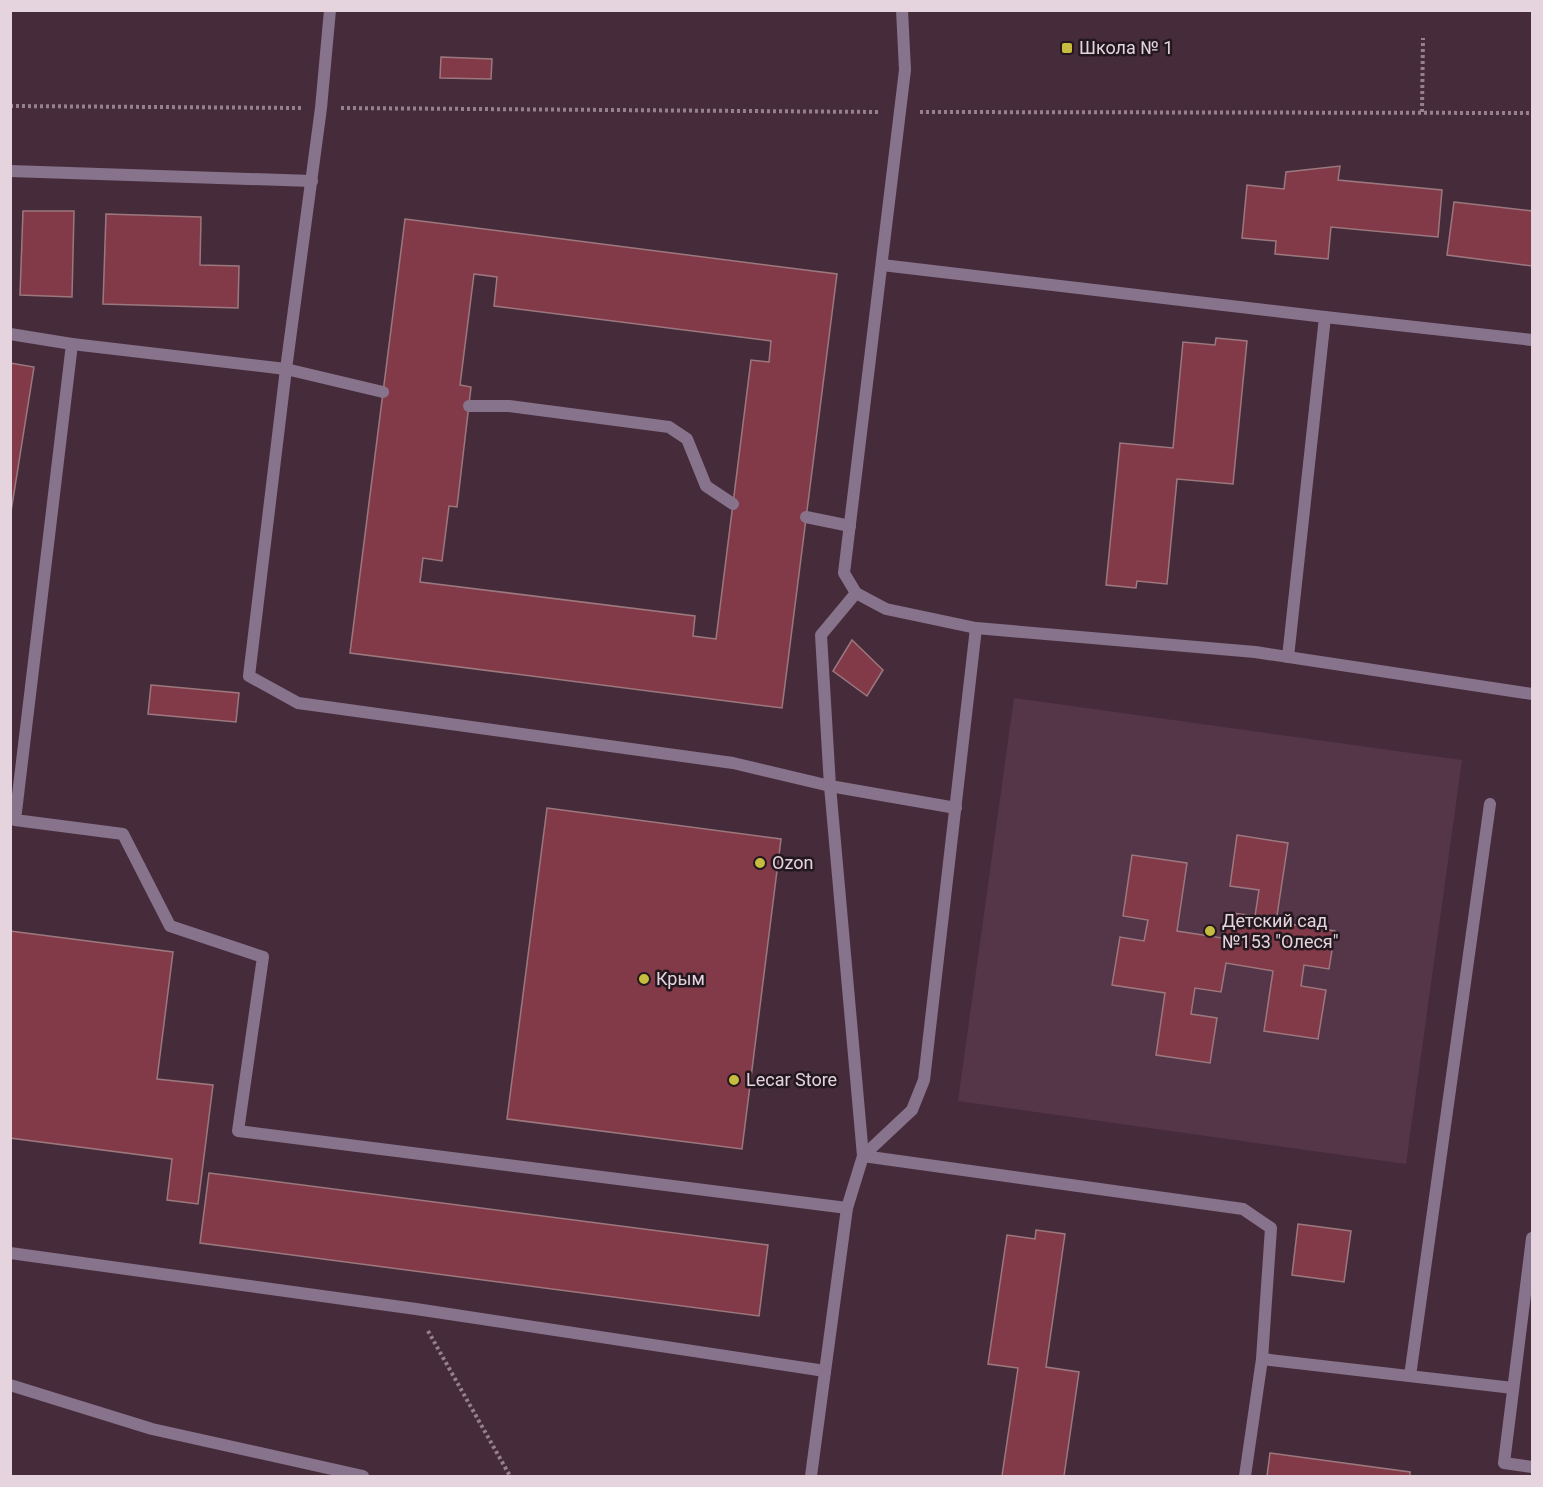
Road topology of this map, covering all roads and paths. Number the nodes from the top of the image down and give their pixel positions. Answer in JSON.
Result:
{"nodes":[{"id":1,"x":330,"y":10,"type":"edge"},
{"id":2,"x":902,"y":10,"type":"edge"},
{"id":3,"x":1423,"y":38,"type":"dead end"},
{"id":4,"x":10,"y":106,"type":"edge"},
{"id":5,"x":321,"y":108,"type":"junction"},
{"id":6,"x":900,"y":112,"type":"junction"},
{"id":7,"x":1422,"y":113,"type":"junction"},
{"id":8,"x":1533,"y":113,"type":"edge"},
{"id":9,"x":10,"y":171,"type":"edge"},
{"id":10,"x":312,"y":181,"type":"junction"},
{"id":11,"x":882,"y":265,"type":"junction"},
{"id":12,"x":1325,"y":317,"type":"junction"},
{"id":13,"x":10,"y":334,"type":"edge"},
{"id":14,"x":1533,"y":340,"type":"edge"},
{"id":15,"x":72,"y":344,"type":"junction"},
{"id":16,"x":286,"y":369,"type":"junction"},
{"id":17,"x":383,"y":392,"type":"dead end"},
{"id":18,"x":469,"y":406,"type":"dead end"},
{"id":19,"x":733,"y":504,"type":"dead end"},
{"id":20,"x":806,"y":517,"type":"dead end"},
{"id":21,"x":850,"y":526,"type":"junction"},
{"id":22,"x":856,"y":593,"type":"junction"},
{"id":23,"x":976,"y":628,"type":"junction"},
{"id":24,"x":1288,"y":657,"type":"junction"},
{"id":25,"x":1533,"y":694,"type":"edge"},
{"id":26,"x":830,"y":786,"type":"junction"},
{"id":27,"x":1490,"y":804,"type":"dead end"},
{"id":28,"x":956,"y":808,"type":"junction"},
{"id":29,"x":863,"y":1156,"type":"junction"},
{"id":30,"x":847,"y":1208,"type":"junction"},
{"id":31,"x":1533,"y":1238,"type":"edge"},
{"id":32,"x":10,"y":1253,"type":"edge"},
{"id":33,"x":416,"y":1309,"type":"junction"},
{"id":34,"x":1262,"y":1359,"type":"junction"},
{"id":35,"x":825,"y":1371,"type":"junction"},
{"id":36,"x":1410,"y":1376,"type":"junction"},
{"id":37,"x":10,"y":1385,"type":"edge"},
{"id":38,"x":1513,"y":1388,"type":"junction"},
{"id":39,"x":1533,"y":1467,"type":"edge"},
{"id":40,"x":363,"y":1476,"type":"edge"},
{"id":41,"x":510,"y":1476,"type":"edge"},
{"id":42,"x":811,"y":1476,"type":"edge"},
{"id":43,"x":1245,"y":1476,"type":"edge"}],
"edges":[{"from":1,"to":5,"type":"lane"},
{"from":2,"to":6,"type":"lane"},
{"from":3,"to":7,"type":"path"},
{"from":4,"to":5,"type":"path"},
{"from":5,"to":6,"type":"path"},
{"from":5,"to":10,"type":"lane"},
{"from":6,"to":7,"type":"path"},
{"from":6,"to":11,"type":"lane"},
{"from":7,"to":8,"type":"path"},
{"from":9,"to":10,"type":"lane"},
{"from":10,"to":16,"type":"lane"},
{"from":11,"to":12,"type":"lane"},
{"from":11,"to":21,"type":"lane"},
{"from":12,"to":14,"type":"lane"},
{"from":12,"to":24,"type":"lane"},
{"from":13,"to":15,"type":"lane"},
{"from":15,"to":16,"type":"lane"},
{"from":15,"to":30,"type":"lane"},
{"from":16,"to":17,"type":"lane"},
{"from":16,"to":26,"type":"lane"},
{"from":18,"to":19,"type":"lane"},
{"from":20,"to":21,"type":"lane"},
{"from":21,"to":22,"type":"lane"},
{"from":22,"to":23,"type":"lane"},
{"from":22,"to":26,"type":"lane"},
{"from":23,"to":24,"type":"lane"},
{"from":23,"to":28,"type":"lane"},
{"from":24,"to":25,"type":"lane"},
{"from":26,"to":28,"type":"lane"},
{"from":26,"to":29,"type":"lane"},
{"from":27,"to":36,"type":"lane"},
{"from":28,"to":29,"type":"lane"},
{"from":29,"to":30,"type":"lane"},
{"from":29,"to":34,"type":"lane"},
{"from":30,"to":35,"type":"lane"},
{"from":31,"to":38,"type":"lane"},
{"from":32,"to":33,"type":"lane"},
{"from":33,"to":35,"type":"lane"},
{"from":33,"to":41,"type":"path"},
{"from":34,"to":36,"type":"lane"},
{"from":34,"to":43,"type":"lane"},
{"from":35,"to":42,"type":"lane"},
{"from":36,"to":38,"type":"lane"},
{"from":37,"to":40,"type":"lane"},
{"from":38,"to":39,"type":"lane"}]}
